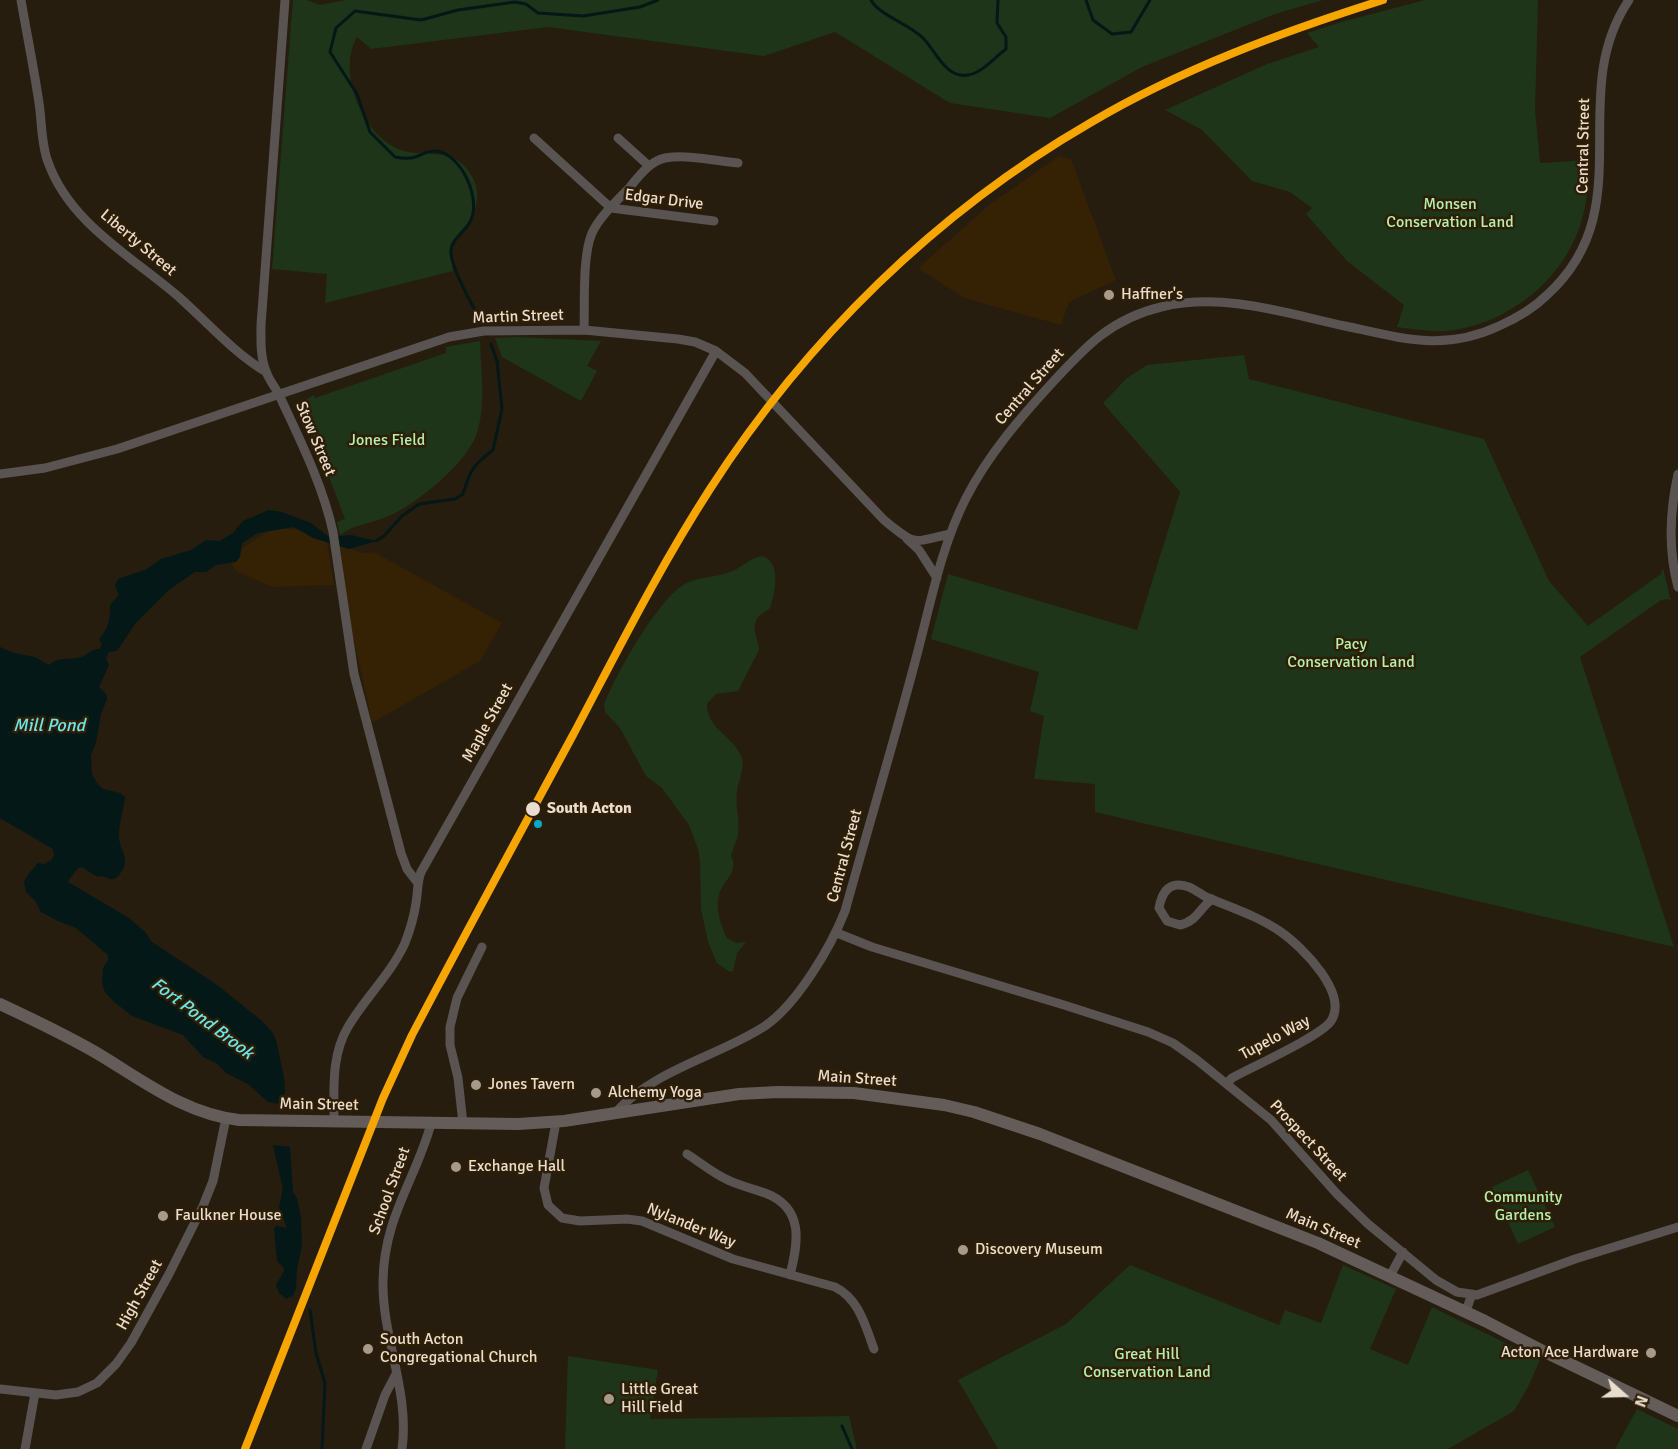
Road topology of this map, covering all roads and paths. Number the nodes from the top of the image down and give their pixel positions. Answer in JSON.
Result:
{"nodes":[{"id":1,"x":21,"y":0,"type":"edge"},
{"id":2,"x":285,"y":0,"type":"edge"},
{"id":3,"x":1629,"y":0,"type":"edge"},
{"id":4,"x":534,"y":138,"type":"dead end"},
{"id":5,"x":618,"y":138,"type":"dead end"},
{"id":6,"x":738,"y":164,"type":"dead end"},
{"id":7,"x":649,"y":166,"type":"junction"},
{"id":8,"x":611,"y":208,"type":"junction"},
{"id":9,"x":714,"y":221,"type":"dead end"},
{"id":10,"x":584,"y":330,"type":"junction"},
{"id":11,"x":716,"y":351,"type":"junction"},
{"id":12,"x":266,"y":372,"type":"junction"},
{"id":13,"x":279,"y":395,"type":"junction"},
{"id":14,"x":0,"y":474,"type":"edge"},
{"id":15,"x":1678,"y":474,"type":"edge"},
{"id":16,"x":950,"y":534,"type":"junction"},
{"id":17,"x":908,"y":539,"type":"junction"},
{"id":18,"x":937,"y":578,"type":"junction"},
{"id":19,"x":1678,"y":586,"type":"edge"},
{"id":20,"x":417,"y":882,"type":"junction"},
{"id":21,"x":1212,"y":899,"type":"junction"},
{"id":22,"x":837,"y":933,"type":"junction"},
{"id":23,"x":482,"y":947,"type":"dead end"},
{"id":24,"x":0,"y":1004,"type":"edge"},
{"id":25,"x":1227,"y":1083,"type":"junction"},
{"id":26,"x":615,"y":1113,"type":"junction"},
{"id":27,"x":226,"y":1118,"type":"junction"},
{"id":28,"x":334,"y":1122,"type":"junction"},
{"id":29,"x":556,"y":1122,"type":"junction"},
{"id":30,"x":431,"y":1124,"type":"junction"},
{"id":31,"x":463,"y":1124,"type":"junction"},
{"id":32,"x":687,"y":1155,"type":"dead end"},
{"id":33,"x":1678,"y":1227,"type":"edge"},
{"id":34,"x":1403,"y":1252,"type":"junction"},
{"id":35,"x":790,"y":1275,"type":"junction"},
{"id":36,"x":1390,"y":1276,"type":"junction"},
{"id":37,"x":1472,"y":1294,"type":"junction"},
{"id":38,"x":1466,"y":1311,"type":"junction"},
{"id":39,"x":874,"y":1349,"type":"dead end"},
{"id":40,"x":396,"y":1374,"type":"junction"},
{"id":41,"x":0,"y":1389,"type":"edge"},
{"id":42,"x":35,"y":1393,"type":"junction"},
{"id":43,"x":1678,"y":1416,"type":"edge"},
{"id":44,"x":25,"y":1449,"type":"edge"},
{"id":45,"x":366,"y":1449,"type":"edge"},
{"id":46,"x":402,"y":1449,"type":"edge"}],
"edges":[{"from":1,"to":12,"type":"street","name":"Liberty Street"},
{"from":2,"to":12,"type":"street","name":"Stow Street"},
{"from":3,"to":16,"type":"street","name":"Central Street"},
{"from":4,"to":8,"type":"street"},
{"from":5,"to":7,"type":"street"},
{"from":6,"to":7,"type":"street"},
{"from":7,"to":8,"type":"street"},
{"from":8,"to":9,"type":"street","name":"Edgar Drive"},
{"from":8,"to":10,"type":"street"},
{"from":10,"to":11,"type":"street","name":"Martin Street"},
{"from":10,"to":13,"type":"street","name":"Martin Street"},
{"from":11,"to":17,"type":"street","name":"Martin Street"},
{"from":11,"to":20,"type":"street","name":"Maple Street"},
{"from":12,"to":13,"type":"street","name":"Stow Street"},
{"from":13,"to":14,"type":"street","name":"Martin Street"},
{"from":13,"to":20,"type":"street","name":"Stow Street"},
{"from":15,"to":19,"type":"street"},
{"from":16,"to":17,"type":"street"},
{"from":16,"to":18,"type":"street","name":"Central Street"},
{"from":17,"to":18,"type":"street","name":"Martin Street"},
{"from":18,"to":22,"type":"street","name":"Central Street"},
{"from":20,"to":28,"type":"street","name":"Maple Street"},
{"from":21,"to":21,"type":"street","name":"Tupelo Way"},
{"from":21,"to":25,"type":"street","name":"Tupelo Way"},
{"from":22,"to":25,"type":"street","name":"Prospect Street"},
{"from":22,"to":26,"type":"street","name":"Central Street"},
{"from":23,"to":31,"type":"street"},
{"from":24,"to":27,"type":"main road","name":"Main Street"},
{"from":25,"to":34,"type":"street","name":"Prospect Street"},
{"from":26,"to":29,"type":"main road","name":"Main Street"},
{"from":26,"to":36,"type":"main road","name":"Main Street"},
{"from":27,"to":28,"type":"main road","name":"Main Street"},
{"from":27,"to":42,"type":"street","name":"High Street"},
{"from":28,"to":30,"type":"main road","name":"Main Street"},
{"from":29,"to":31,"type":"main road","name":"Main Street"},
{"from":29,"to":35,"type":"street","name":"Nylander Way"},
{"from":30,"to":31,"type":"main road","name":"Main Street"},
{"from":30,"to":40,"type":"street","name":"School Street"},
{"from":32,"to":35,"type":"street"},
{"from":33,"to":37,"type":"street"},
{"from":34,"to":36,"type":"street"},
{"from":34,"to":37,"type":"street","name":"Prospect Street"},
{"from":35,"to":39,"type":"street","name":"Nylander Way"},
{"from":36,"to":38,"type":"main road","name":"Main Street"},
{"from":37,"to":38,"type":"street"},
{"from":38,"to":43,"type":"main road","name":"Main Street"},
{"from":40,"to":45,"type":"street"},
{"from":40,"to":46,"type":"street","name":"School Street"},
{"from":41,"to":42,"type":"street","name":"High Street"},
{"from":42,"to":44,"type":"street"}]}
